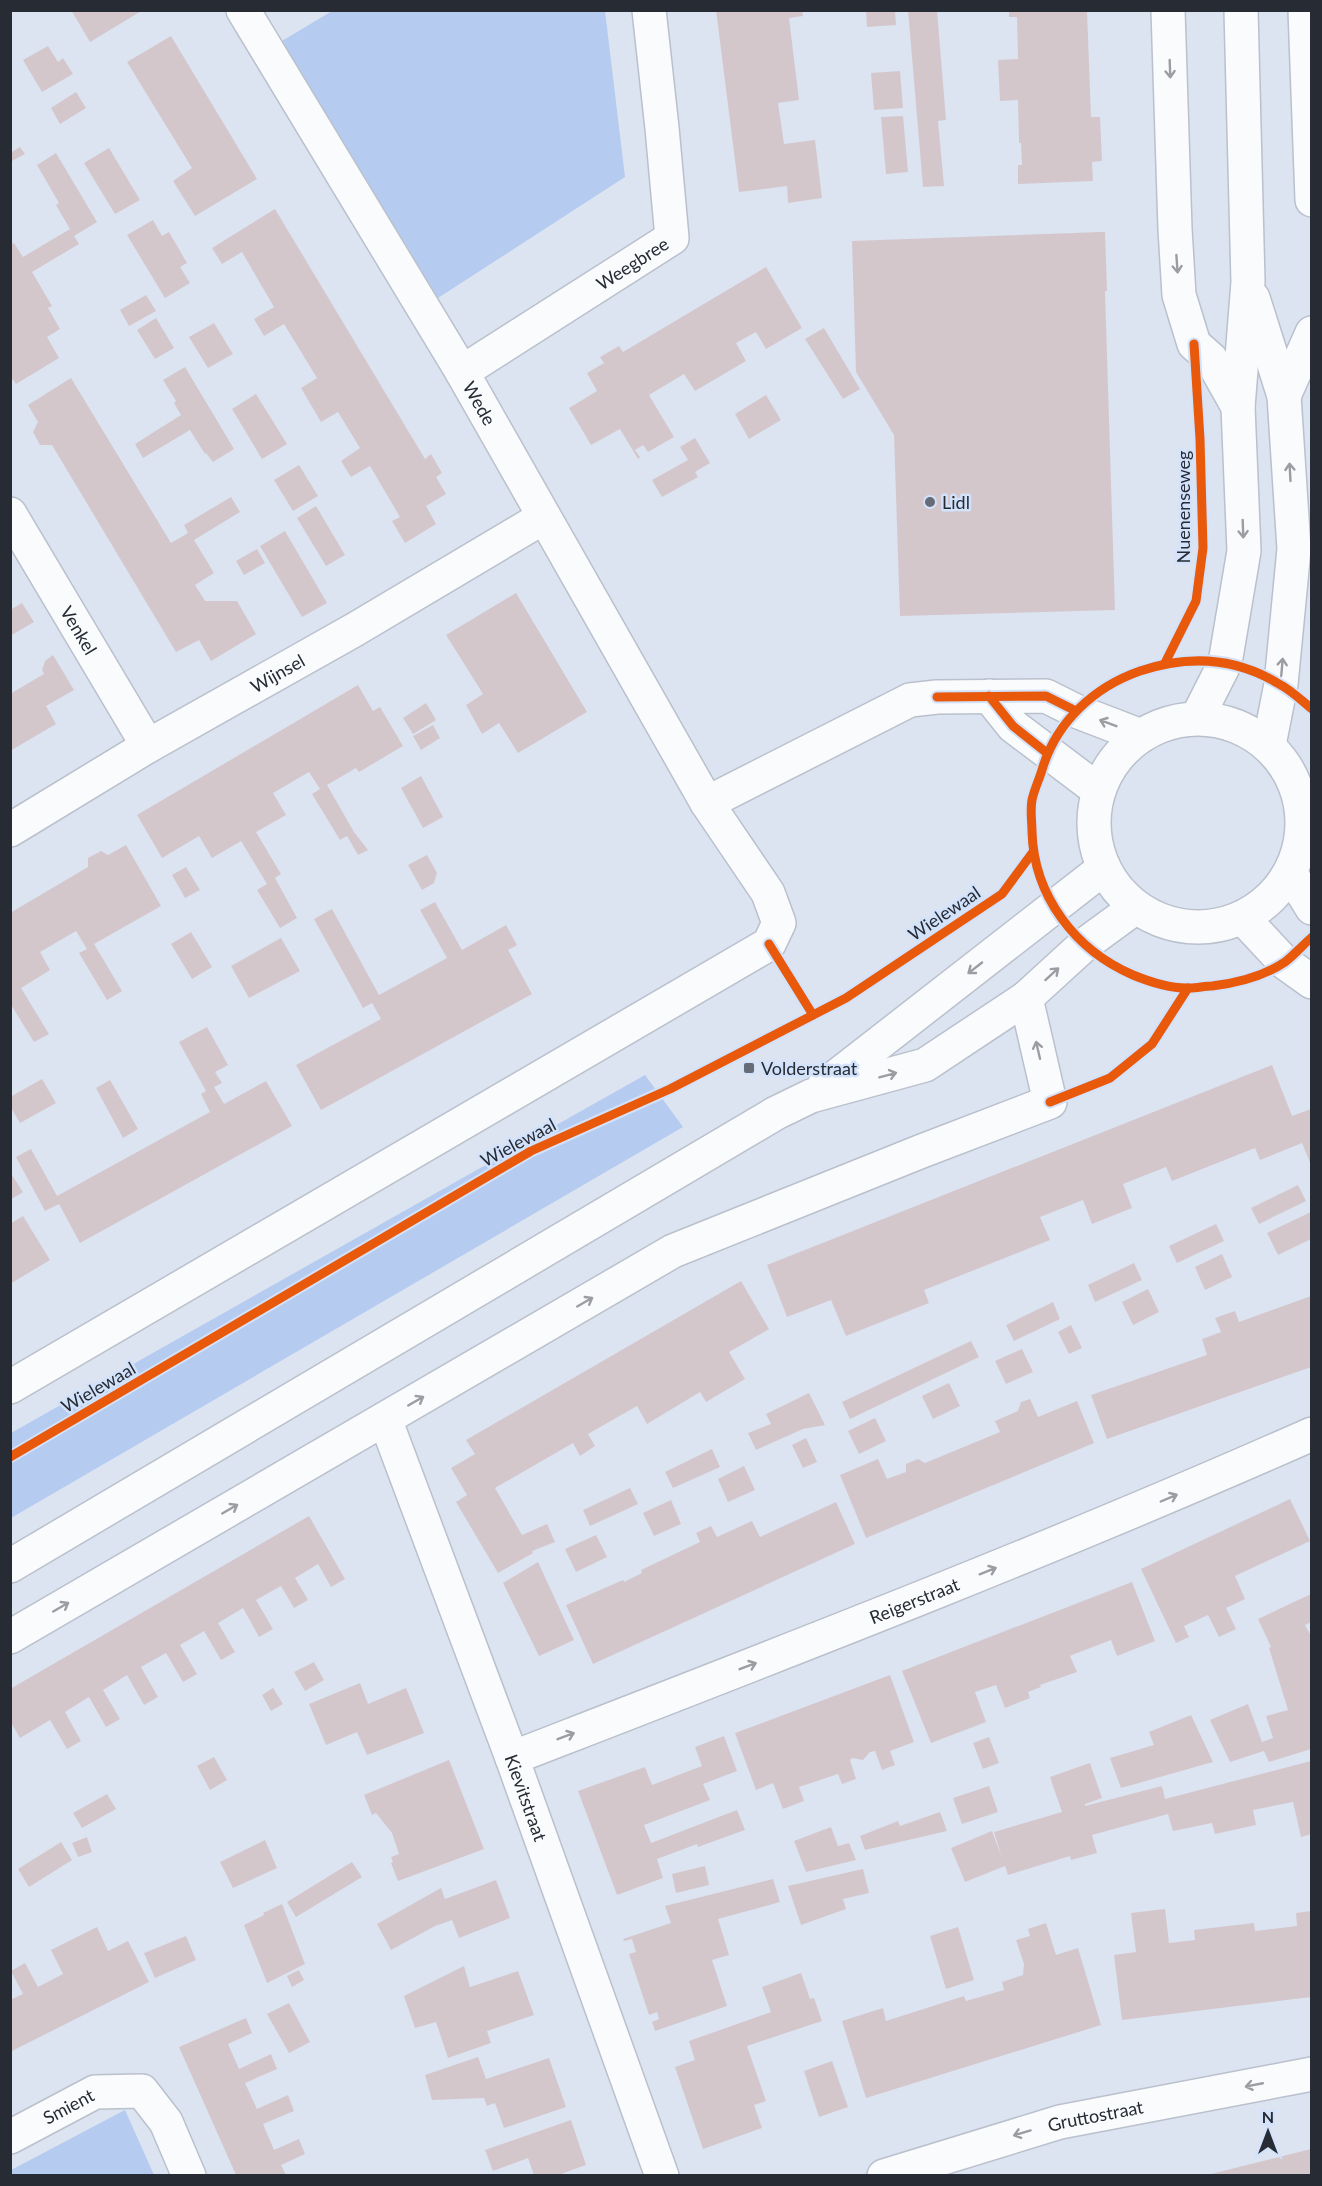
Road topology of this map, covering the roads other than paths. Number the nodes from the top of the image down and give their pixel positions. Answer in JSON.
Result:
{"nodes":[{"id":1,"x":243,"y":10,"type":"edge"},
{"id":2,"x":649,"y":10,"type":"edge"},
{"id":3,"x":1168,"y":10,"type":"edge"},
{"id":4,"x":1241,"y":10,"type":"edge"},
{"id":5,"x":1305,"y":10,"type":"edge"},
{"id":6,"x":1311,"y":200,"type":"edge"},
{"id":7,"x":1248,"y":282,"type":"junction"},
{"id":8,"x":1311,"y":333,"type":"edge"},
{"id":9,"x":462,"y":372,"type":"junction"},
{"id":10,"x":1284,"y":396,"type":"junction"},
{"id":11,"x":1238,"y":406,"type":"junction"},
{"id":12,"x":10,"y":514,"type":"edge"},
{"id":13,"x":544,"y":517,"type":"junction"},
{"id":14,"x":989,"y":696,"type":"junction"},
{"id":15,"x":1197,"y":718,"type":"junction"},
{"id":16,"x":1141,"y":736,"type":"junction"},
{"id":17,"x":1269,"y":745,"type":"junction"},
{"id":18,"x":148,"y":746,"type":"junction"},
{"id":19,"x":1098,"y":790,"type":"junction"},
{"id":20,"x":707,"y":803,"type":"junction"},
{"id":21,"x":10,"y":830,"type":"edge"},
{"id":22,"x":1104,"y":867,"type":"junction"},
{"id":23,"x":1291,"y":874,"type":"junction"},
{"id":24,"x":1136,"y":907,"type":"junction"},
{"id":25,"x":1311,"y":908,"type":"edge"},
{"id":26,"x":1243,"y":918,"type":"junction"},
{"id":27,"x":1311,"y":982,"type":"edge"},
{"id":28,"x":1026,"y":998,"type":"junction"},
{"id":29,"x":811,"y":1096,"type":"junction"},
{"id":30,"x":10,"y":1387,"type":"edge"},
{"id":31,"x":385,"y":1419,"type":"junction"},
{"id":32,"x":1311,"y":1434,"type":"edge"},
{"id":33,"x":10,"y":1566,"type":"edge"},
{"id":34,"x":10,"y":1637,"type":"edge"},
{"id":35,"x":512,"y":1758,"type":"junction"},
{"id":36,"x":1311,"y":2074,"type":"edge"},
{"id":37,"x":10,"y":2137,"type":"edge"},
{"id":38,"x":189,"y":2175,"type":"edge"},
{"id":39,"x":662,"y":2175,"type":"edge"},
{"id":40,"x":884,"y":2175,"type":"edge"}],
"edges":[{"from":1,"to":9,"type":"street","name":"Wede"},
{"from":2,"to":9,"type":"street","name":"Weegbree"},
{"from":3,"to":11,"type":"street","one_way":true},
{"from":4,"to":7,"type":"street"},
{"from":5,"to":6,"type":"street"},
{"from":7,"to":10,"type":"street"},
{"from":7,"to":11,"type":"street"},
{"from":8,"to":10,"type":"street"},
{"from":9,"to":13,"type":"street","name":"Wede"},
{"from":17,"to":10,"type":"street","one_way":true},
{"from":11,"to":15,"type":"street","one_way":true},
{"from":12,"to":18,"type":"street","name":"Venkel"},
{"from":13,"to":18,"type":"street","name":"Wijnsel"},
{"from":13,"to":20,"type":"street","name":"Wede"},
{"from":16,"to":14,"type":"street","one_way":true},
{"from":14,"to":19,"type":"street"},
{"from":14,"to":20,"type":"street"},
{"from":15,"to":16,"type":"street"},
{"from":15,"to":17,"type":"street"},
{"from":16,"to":19,"type":"street"},
{"from":17,"to":23,"type":"street"},
{"from":18,"to":21,"type":"street","name":"Wijnsel"},
{"from":19,"to":22,"type":"street"},
{"from":20,"to":30,"type":"street"},
{"from":22,"to":24,"type":"street"},
{"from":22,"to":29,"type":"street","one_way":true},
{"from":23,"to":25,"type":"street"},
{"from":23,"to":26,"type":"street"},
{"from":24,"to":26,"type":"street"},
{"from":28,"to":24,"type":"street","one_way":true},
{"from":26,"to":27,"type":"street"},
{"from":29,"to":28,"type":"street","one_way":true},
{"from":31,"to":28,"type":"street","one_way":true},
{"from":29,"to":33,"type":"street"},
{"from":34,"to":31,"type":"street","one_way":true},
{"from":31,"to":35,"type":"street","name":"Kievitstraat"},
{"from":35,"to":32,"type":"street","name":"Reigerstraat","one_way":true},
{"from":35,"to":39,"type":"street","name":"Kievitstraat"},
{"from":36,"to":40,"type":"street","name":"Gruttostraat","one_way":true},
{"from":37,"to":38,"type":"street","name":"Smient"}]}
